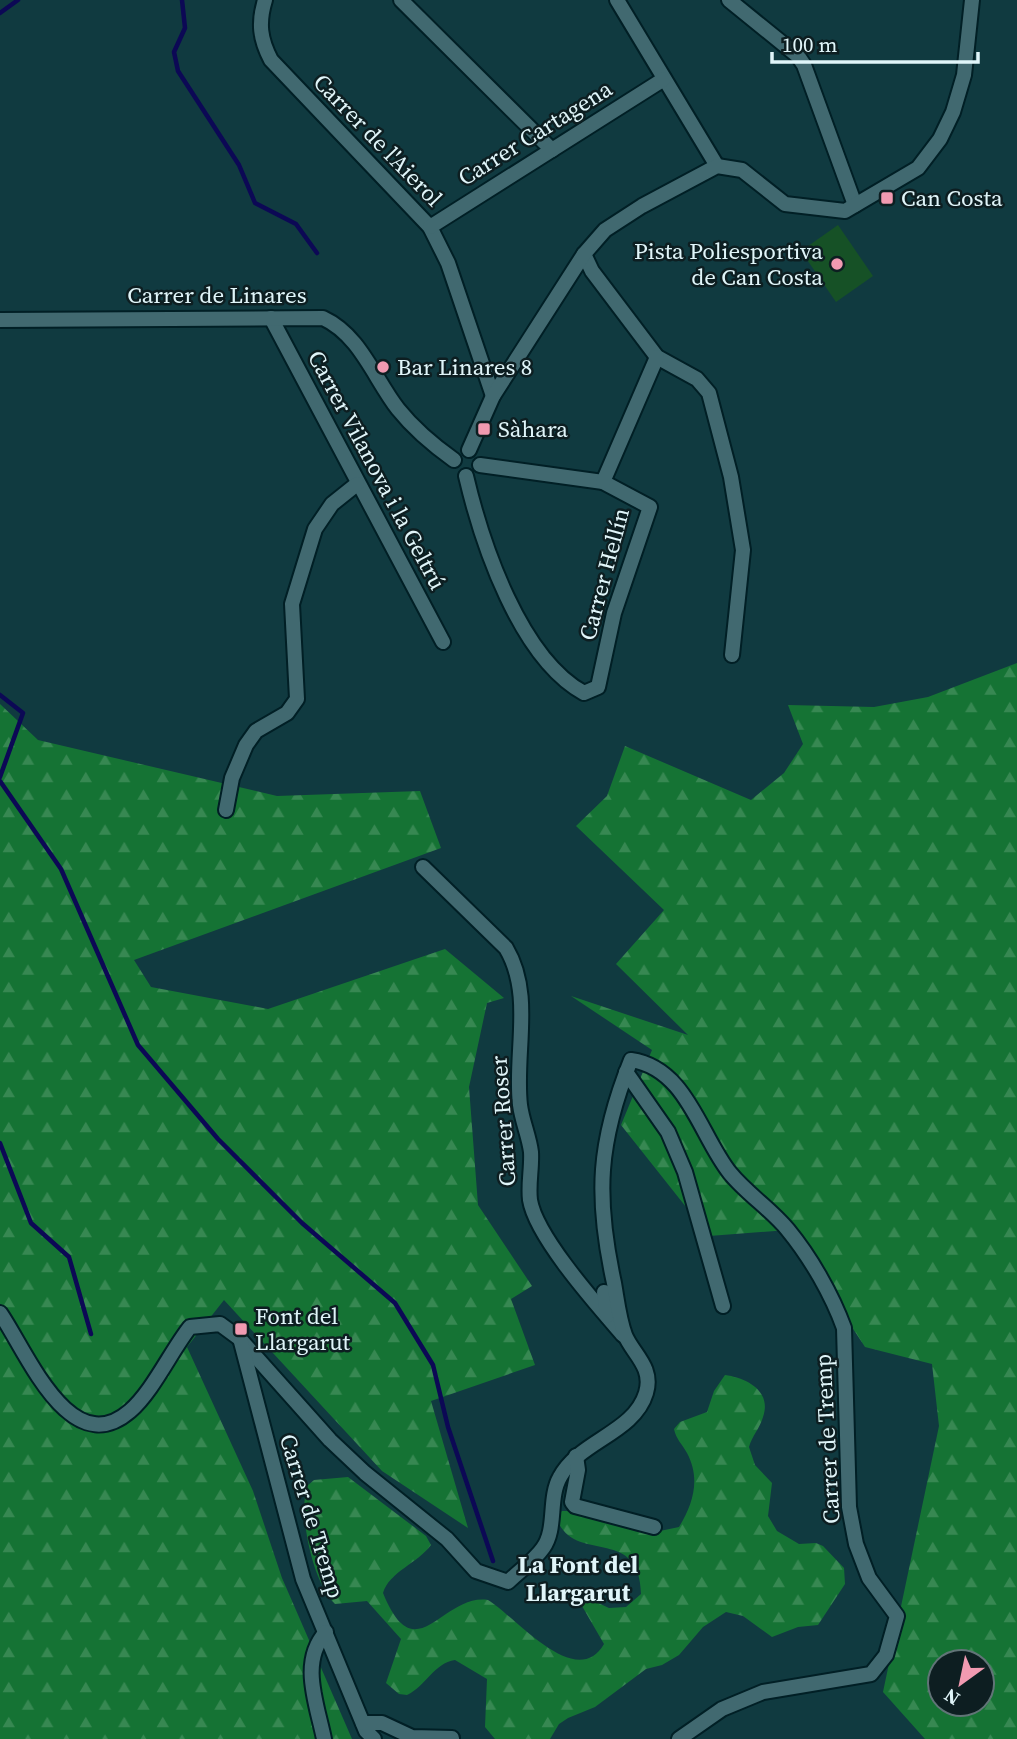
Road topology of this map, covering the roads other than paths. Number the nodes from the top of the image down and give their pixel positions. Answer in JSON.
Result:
{"nodes":[{"id":1,"x":265,"y":0,"type":"edge"},
{"id":2,"x":401,"y":0,"type":"edge"},
{"id":3,"x":617,"y":0,"type":"edge"},
{"id":4,"x":729,"y":0,"type":"edge"},
{"id":5,"x":972,"y":0,"type":"edge"},
{"id":6,"x":664,"y":79,"type":"junction"},
{"id":7,"x":552,"y":150,"type":"junction"},
{"id":8,"x":717,"y":166,"type":"junction"},
{"id":9,"x":855,"y":205,"type":"junction"},
{"id":10,"x":430,"y":227,"type":"junction"},
{"id":11,"x":584,"y":254,"type":"junction"},
{"id":12,"x":271,"y":318,"type":"junction"},
{"id":13,"x":0,"y":320,"type":"edge"},
{"id":14,"x":657,"y":357,"type":"junction"},
{"id":15,"x":493,"y":396,"type":"junction"},
{"id":16,"x":469,"y":450,"type":"junction"},
{"id":17,"x":454,"y":460,"type":"junction"},
{"id":18,"x":480,"y":465,"type":"junction"},
{"id":19,"x":466,"y":476,"type":"junction"},
{"id":20,"x":603,"y":482,"type":"junction"},
{"id":21,"x":357,"y":484,"type":"junction"},
{"id":22,"x":443,"y":642,"type":"dead end"},
{"id":23,"x":732,"y":656,"type":"dead end"},
{"id":24,"x":226,"y":810,"type":"dead end"},
{"id":25,"x":423,"y":867,"type":"dead end"},
{"id":26,"x":629,"y":1066,"type":"junction"},
{"id":27,"x":604,"y":1292,"type":"dead end"},
{"id":28,"x":723,"y":1306,"type":"dead end"},
{"id":29,"x":0,"y":1313,"type":"edge"},
{"id":30,"x":607,"y":1316,"type":"junction"},
{"id":31,"x":625,"y":1337,"type":"junction"},
{"id":32,"x":239,"y":1338,"type":"junction"},
{"id":33,"x":576,"y":1456,"type":"junction"},
{"id":34,"x":654,"y":1527,"type":"dead end"},
{"id":35,"x":326,"y":1632,"type":"junction"},
{"id":36,"x":363,"y":1723,"type":"junction"},
{"id":37,"x":452,"y":1738,"type":"edge"},
{"id":38,"x":324,"y":1739,"type":"edge"},
{"id":39,"x":374,"y":1739,"type":"edge"},
{"id":40,"x":679,"y":1739,"type":"edge"}],
"edges":[{"from":1,"to":10,"type":"street","name":"Carrer de l'Aierol"},
{"from":2,"to":7,"type":"street"},
{"from":3,"to":6,"type":"street"},
{"from":4,"to":9,"type":"street"},
{"from":5,"to":9,"type":"street"},
{"from":6,"to":7,"type":"street","name":"Carrer Cartagena"},
{"from":6,"to":8,"type":"street"},
{"from":7,"to":10,"type":"street","name":"Carrer Cartagena"},
{"from":8,"to":9,"type":"street"},
{"from":8,"to":11,"type":"street"},
{"from":10,"to":15,"type":"street","name":"Carrer de l'Aierol"},
{"from":11,"to":14,"type":"street"},
{"from":11,"to":15,"type":"street"},
{"from":12,"to":13,"type":"street","name":"Carrer de Linares"},
{"from":12,"to":17,"type":"street","name":"Carrer de Linares"},
{"from":12,"to":21,"type":"street","name":"Carrer Vilanova i la Geltrú"},
{"from":14,"to":20,"type":"street"},
{"from":14,"to":23,"type":"street"},
{"from":15,"to":16,"type":"street"},
{"from":16,"to":17,"type":"street"},
{"from":16,"to":18,"type":"street"},
{"from":17,"to":19,"type":"street"},
{"from":18,"to":19,"type":"street"},
{"from":18,"to":20,"type":"street","name":"Carrer Hellín"},
{"from":19,"to":20,"type":"street","name":"Carrer Hellín"},
{"from":21,"to":22,"type":"street","name":"Carrer Vilanova i la Geltrú"},
{"from":21,"to":24,"type":"street"},
{"from":25,"to":30,"type":"street","name":"Carrer Roser"},
{"from":26,"to":28,"type":"street"},
{"from":26,"to":31,"type":"street"},
{"from":26,"to":40,"type":"street","name":"Carrer de Tremp"},
{"from":27,"to":30,"type":"street"},
{"from":29,"to":32,"type":"street"},
{"from":30,"to":31,"type":"street","name":"Carrer Roser"},
{"from":31,"to":33,"type":"street"},
{"from":32,"to":33,"type":"street"},
{"from":32,"to":35,"type":"street","name":"Carrer de Tremp"},
{"from":33,"to":34,"type":"street"},
{"from":35,"to":36,"type":"street","name":"Carrer de Tremp"},
{"from":35,"to":38,"type":"street"},
{"from":36,"to":37,"type":"street"},
{"from":36,"to":39,"type":"street","name":"Carrer de Tremp"}]}
